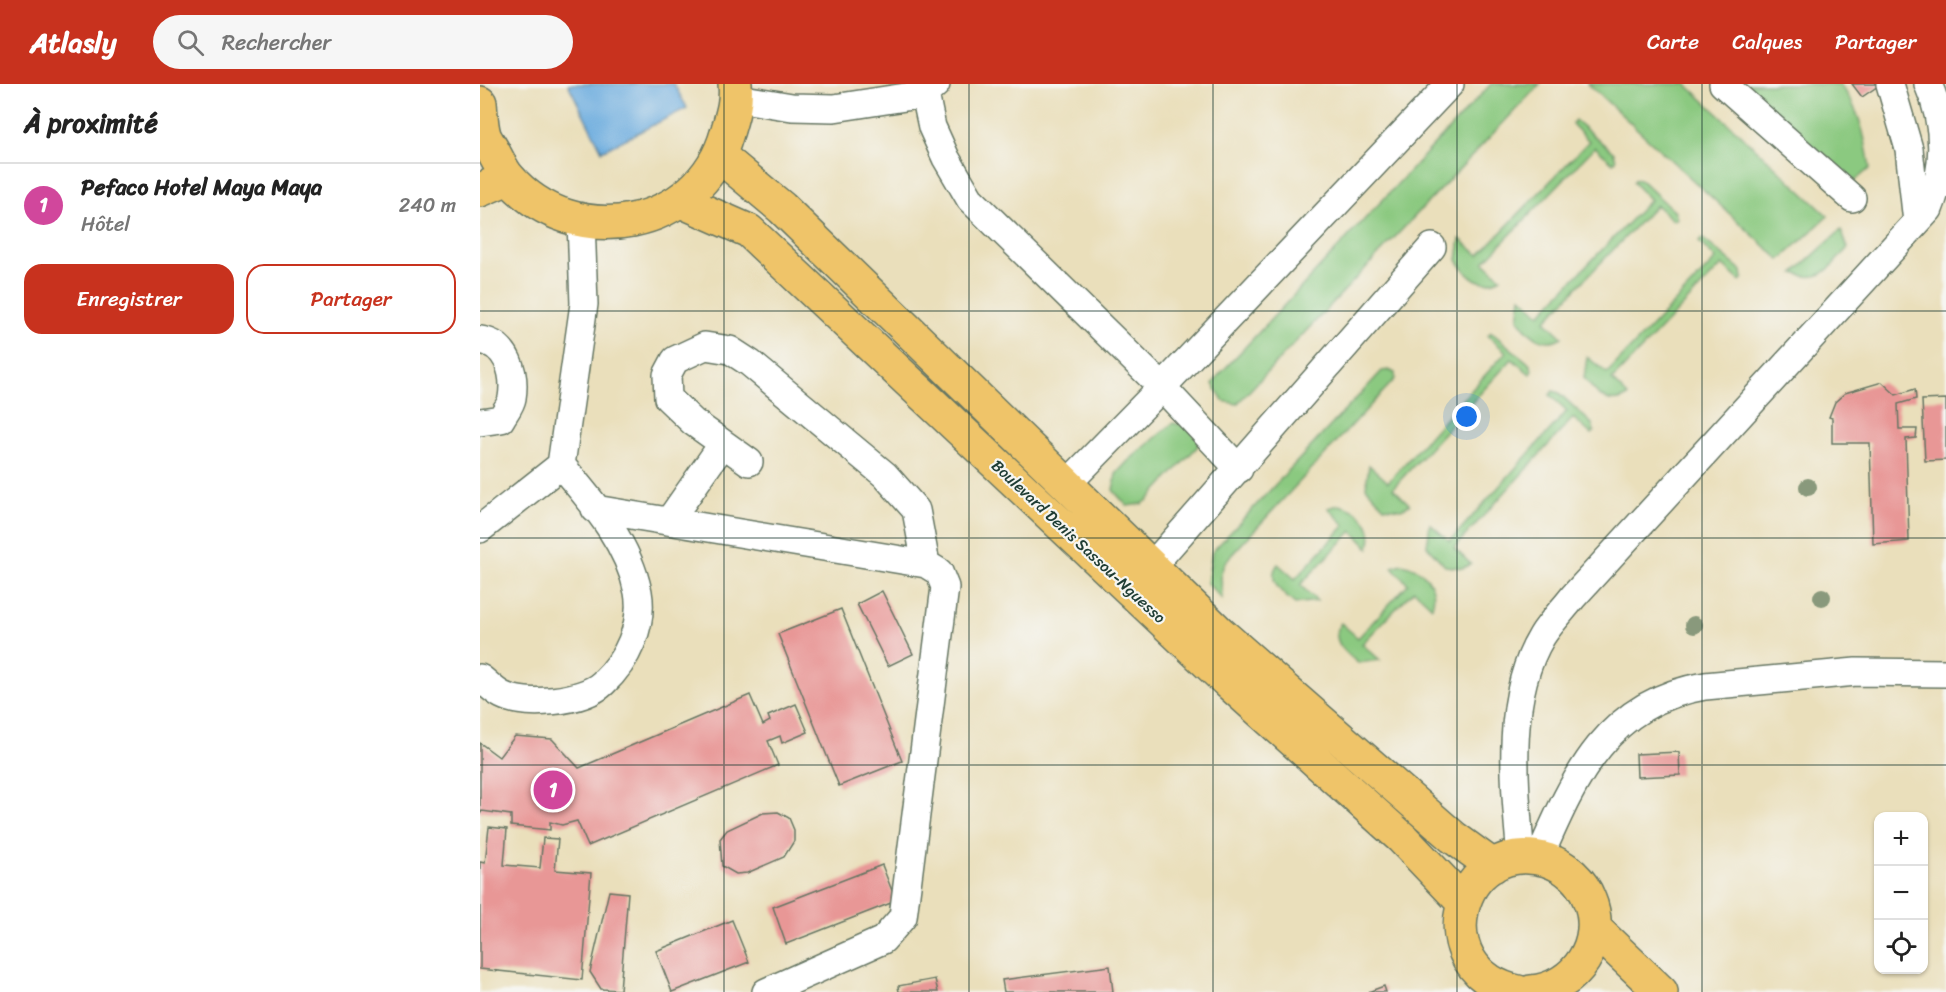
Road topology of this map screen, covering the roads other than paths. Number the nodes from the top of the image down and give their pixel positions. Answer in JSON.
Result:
{"nodes":[{"id":1,"x":1449,"y":84,"type":"edge"},
{"id":2,"x":1723,"y":84,"type":"edge"},
{"id":3,"x":1890,"y":84,"type":"edge"},
{"id":4,"x":930,"y":89,"type":"edge"},
{"id":5,"x":736,"y":91,"type":"edge"},
{"id":6,"x":1936,"y":93,"type":"edge"},
{"id":7,"x":481,"y":124,"type":"edge"},
{"id":8,"x":720,"y":157,"type":"junction"},
{"id":9,"x":494,"y":184,"type":"edge"},
{"id":10,"x":1852,"y":198,"type":"dead end"},
{"id":11,"x":681,"y":201,"type":"junction"},
{"id":12,"x":581,"y":221,"type":"junction"},
{"id":13,"x":1917,"y":222,"type":"junction"},
{"id":14,"x":1432,"y":247,"type":"dead end"},
{"id":15,"x":480,"y":339,"type":"edge"},
{"id":16,"x":1162,"y":387,"type":"junction"},
{"id":17,"x":480,"y":422,"type":"edge"},
{"id":18,"x":722,"y":445,"type":"junction"},
{"id":19,"x":749,"y":462,"type":"dead end"},
{"id":20,"x":561,"y":465,"type":"junction"},
{"id":21,"x":1239,"y":469,"type":"junction"},
{"id":22,"x":1066,"y":485,"type":"junction"},
{"id":23,"x":480,"y":502,"type":"edge"},
{"id":24,"x":507,"y":506,"type":"junction"},
{"id":25,"x":595,"y":508,"type":"junction"},
{"id":26,"x":669,"y":521,"type":"junction"},
{"id":27,"x":480,"y":529,"type":"edge"},
{"id":28,"x":926,"y":564,"type":"junction"},
{"id":29,"x":1152,"y":566,"type":"junction"},
{"id":30,"x":1946,"y":673,"type":"edge"},
{"id":31,"x":480,"y":678,"type":"edge"},
{"id":32,"x":1517,"y":860,"type":"junction"},
{"id":33,"x":1462,"y":902,"type":"junction"},
{"id":34,"x":1594,"y":928,"type":"junction"},
{"id":35,"x":1497,"y":988,"type":"edge"},
{"id":36,"x":1551,"y":990,"type":"edge"},
{"id":37,"x":766,"y":992,"type":"edge"},
{"id":38,"x":1661,"y":992,"type":"edge"}],
"edges":[{"from":1,"to":16,"type":"street"},
{"from":2,"to":10,"type":"street"},
{"from":3,"to":13,"type":"street"},
{"from":4,"to":5,"type":"street"},
{"from":4,"to":16,"type":"street"},
{"from":5,"to":8,"type":"main road"},
{"from":6,"to":13,"type":"street"},
{"from":7,"to":9,"type":"main road"},
{"from":8,"to":11,"type":"main road"},
{"from":8,"to":22,"type":"main road","name":"Boulevard Denis Sassou-Nguesso"},
{"from":9,"to":12,"type":"main road"},
{"from":11,"to":12,"type":"main road"},
{"from":11,"to":33,"type":"main road","name":"Boulevard Denis Sassou-Nguesso"},
{"from":12,"to":20,"type":"street"},
{"from":13,"to":32,"type":"street"},
{"from":14,"to":21,"type":"street"},
{"from":15,"to":17,"type":"street"},
{"from":16,"to":21,"type":"street"},
{"from":16,"to":22,"type":"street"},
{"from":18,"to":19,"type":"street"},
{"from":18,"to":26,"type":"street"},
{"from":18,"to":28,"type":"street"},
{"from":20,"to":24,"type":"street"},
{"from":20,"to":25,"type":"street"},
{"from":21,"to":29,"type":"street"},
{"from":22,"to":29,"type":"main road","name":"Boulevard Denis Sassou-Nguesso"},
{"from":23,"to":24,"type":"street"},
{"from":24,"to":27,"type":"street"},
{"from":25,"to":26,"type":"street"},
{"from":25,"to":31,"type":"street"},
{"from":26,"to":28,"type":"street"},
{"from":28,"to":37,"type":"street"},
{"from":29,"to":32,"type":"main road","name":"Boulevard Denis Sassou-Nguesso"},
{"from":30,"to":32,"type":"street"},
{"from":32,"to":33,"type":"main road"},
{"from":32,"to":34,"type":"main road","name":"Boulevard Denis Sassou-Nguesso"},
{"from":33,"to":35,"type":"main road"},
{"from":34,"to":36,"type":"main road"},
{"from":34,"to":38,"type":"main road"}]}
